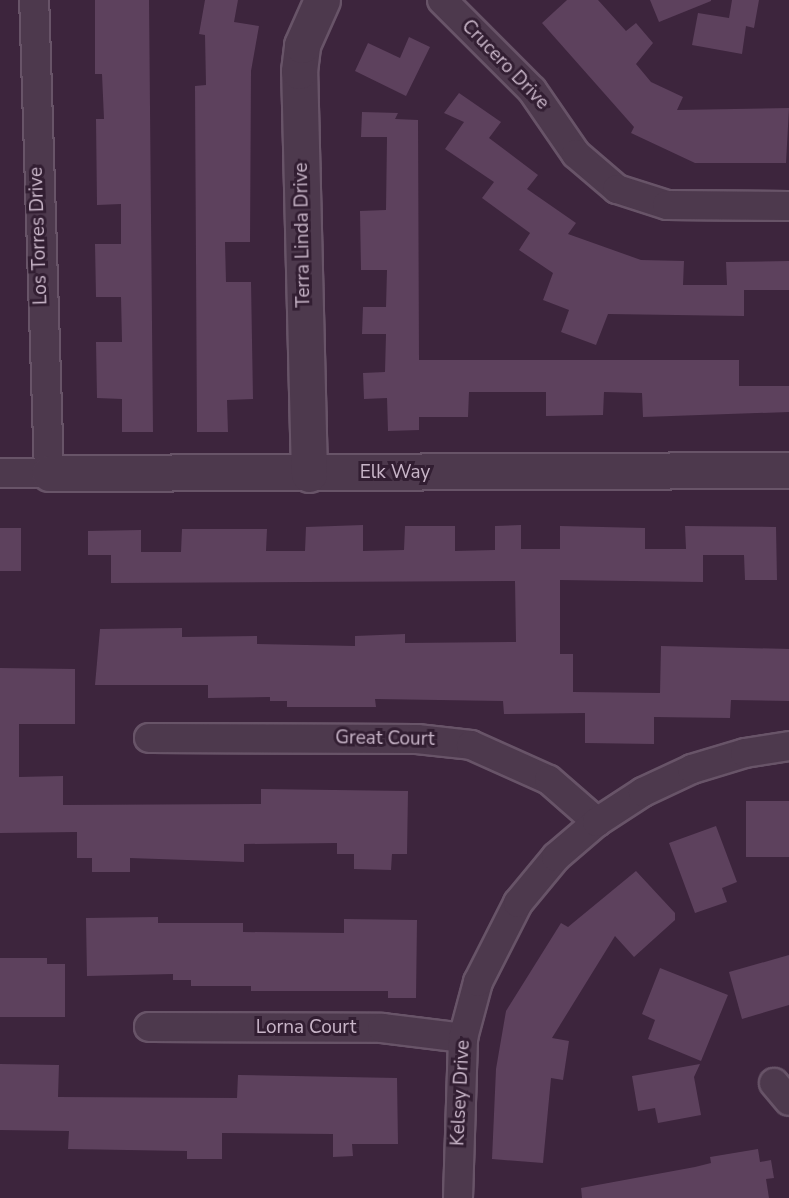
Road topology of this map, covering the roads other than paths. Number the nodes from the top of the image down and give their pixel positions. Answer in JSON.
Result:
{"nodes":[{"id":1,"x":34,"y":0,"type":"edge"},
{"id":2,"x":322,"y":0,"type":"edge"},
{"id":3,"x":442,"y":0,"type":"edge"},
{"id":4,"x":789,"y":206,"type":"edge"},
{"id":5,"x":789,"y":470,"type":"edge"},
{"id":6,"x":49,"y":472,"type":"junction"},
{"id":7,"x":0,"y":473,"type":"edge"},
{"id":8,"x":309,"y":474,"type":"junction"},
{"id":9,"x":149,"y":738,"type":"dead end"},
{"id":10,"x":789,"y":746,"type":"edge"},
{"id":11,"x":597,"y":822,"type":"junction"},
{"id":12,"x":149,"y":1027,"type":"dead end"},
{"id":13,"x":463,"y":1038,"type":"junction"},
{"id":14,"x":457,"y":1198,"type":"edge"}],
"edges":[{"from":1,"to":6,"type":"street","name":"Los Torres Drive"},
{"from":2,"to":8,"type":"street","name":"Terra Linda Drive"},
{"from":3,"to":4,"type":"street","name":"Crucero Drive"},
{"from":5,"to":8,"type":"street","name":"Elk Way"},
{"from":6,"to":7,"type":"street","name":"Elk Way"},
{"from":6,"to":8,"type":"street","name":"Elk Way"},
{"from":9,"to":11,"type":"street","name":"Great Court"},
{"from":10,"to":11,"type":"street","name":"Kelsey Drive"},
{"from":11,"to":13,"type":"street","name":"Kelsey Drive"},
{"from":12,"to":13,"type":"street","name":"Lorna Court"},
{"from":13,"to":14,"type":"street","name":"Kelsey Drive"}]}
